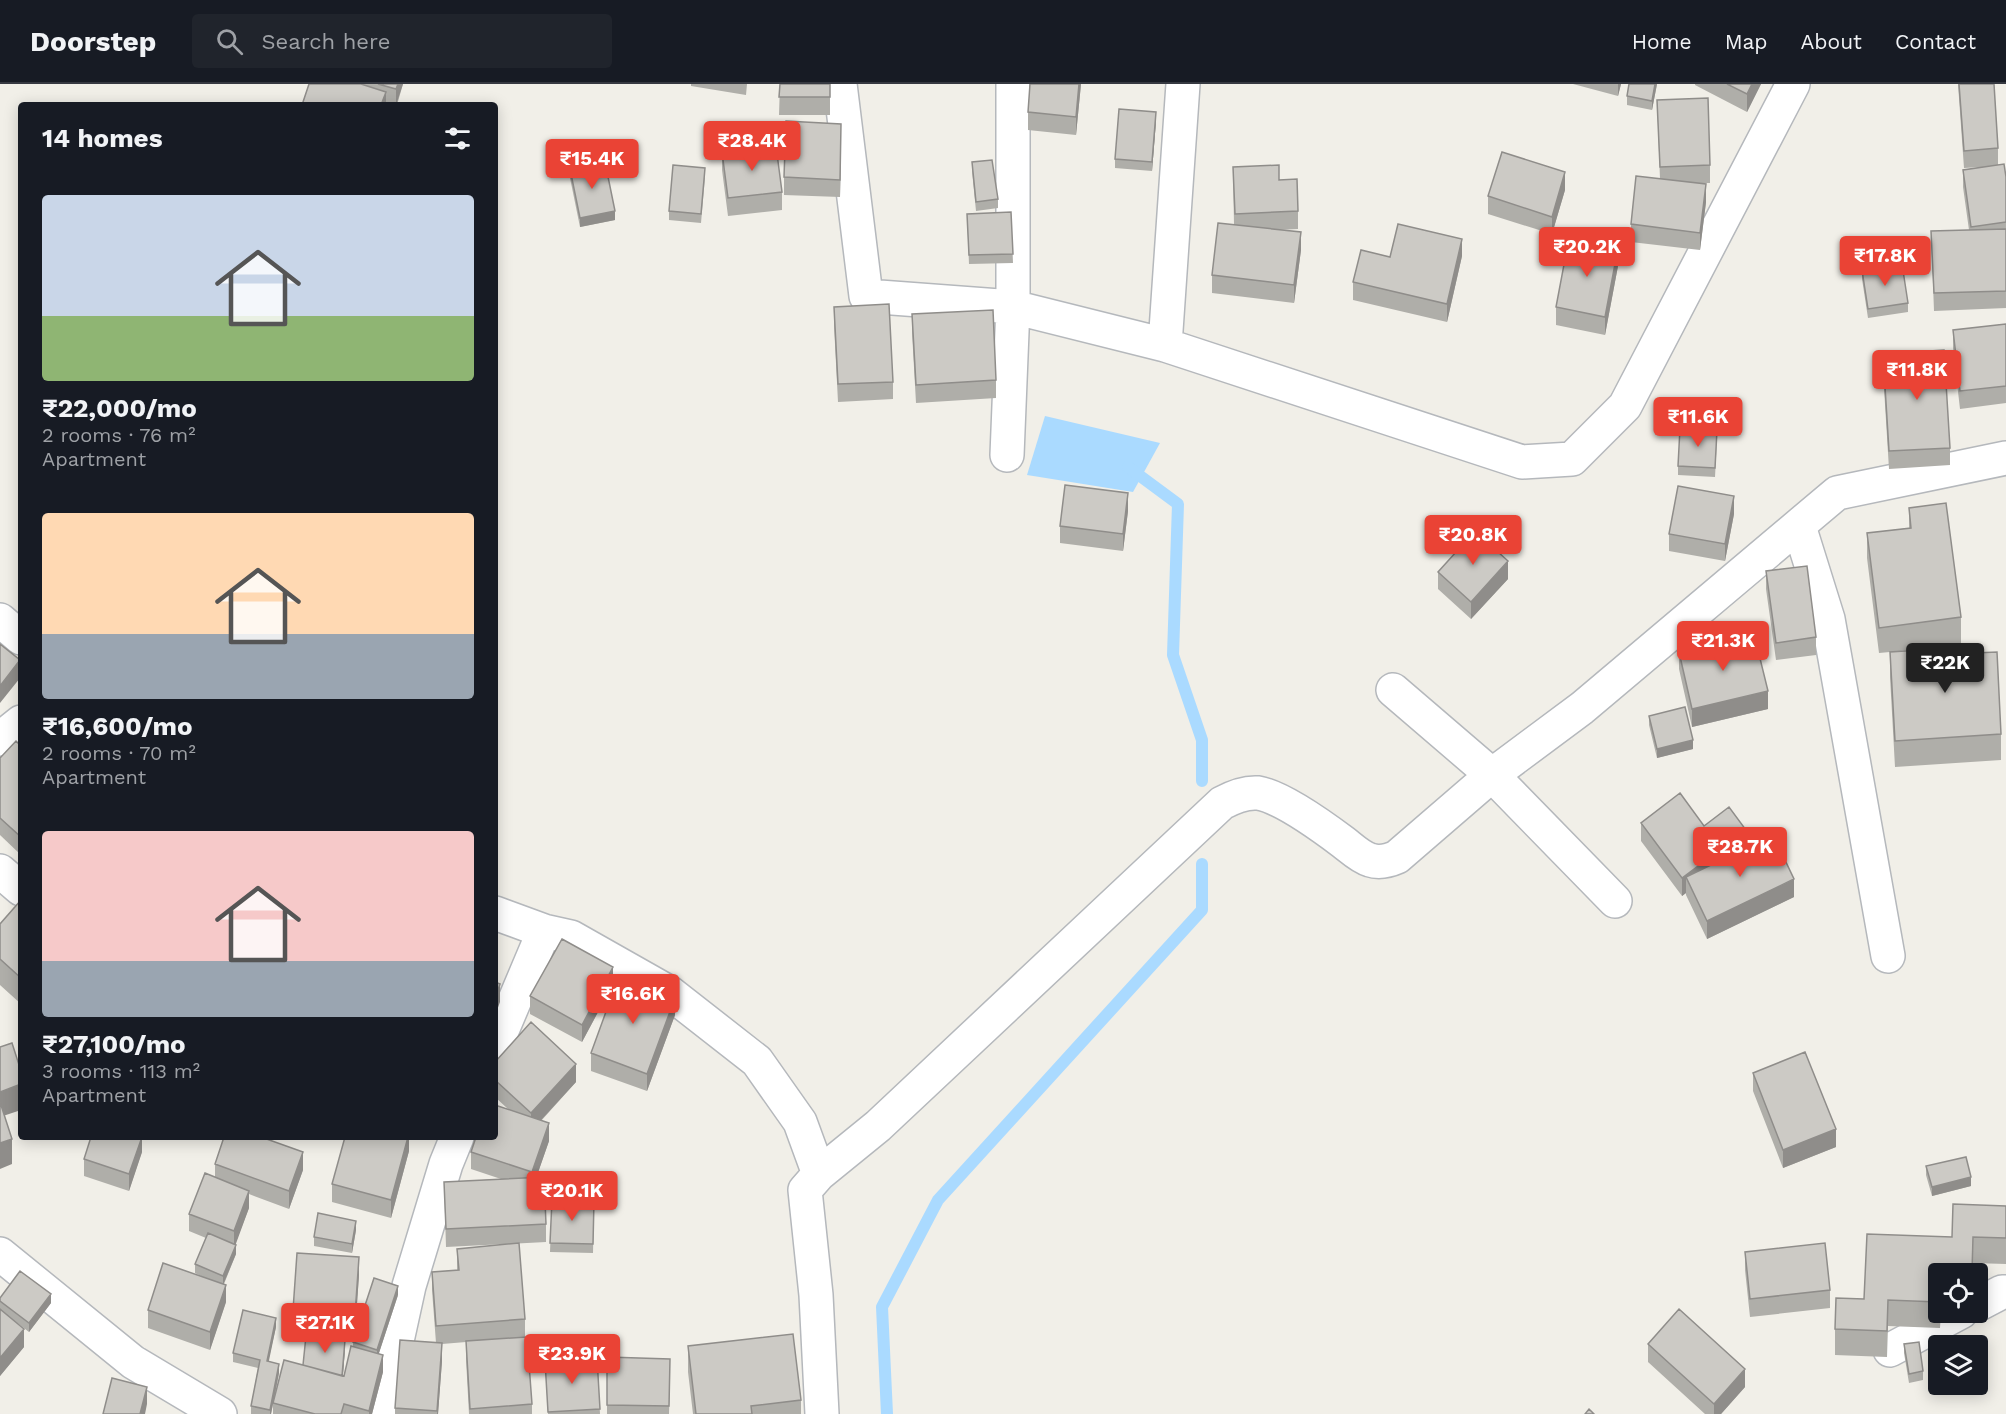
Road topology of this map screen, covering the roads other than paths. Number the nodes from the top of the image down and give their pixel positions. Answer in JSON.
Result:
{"nodes":[{"id":1,"x":840,"y":84,"type":"edge"},
{"id":2,"x":1013,"y":84,"type":"edge"},
{"id":3,"x":1183,"y":84,"type":"edge"},
{"id":4,"x":1794,"y":84,"type":"edge"},
{"id":5,"x":1013,"y":307,"type":"junction"},
{"id":6,"x":1165,"y":345,"type":"junction"},
{"id":7,"x":1007,"y":455,"type":"dead end"},
{"id":8,"x":2006,"y":458,"type":"edge"},
{"id":9,"x":1799,"y":526,"type":"junction"},
{"id":10,"x":0,"y":620,"type":"edge"},
{"id":11,"x":18,"y":635,"type":"edge"},
{"id":12,"x":1393,"y":690,"type":"dead end"},
{"id":13,"x":1492,"y":775,"type":"junction"},
{"id":14,"x":0,"y":871,"type":"edge"},
{"id":15,"x":18,"y":886,"type":"edge"},
{"id":16,"x":1615,"y":901,"type":"dead end"},
{"id":17,"x":498,"y":914,"type":"edge"},
{"id":18,"x":543,"y":931,"type":"junction"},
{"id":19,"x":1888,"y":956,"type":"dead end"},
{"id":20,"x":498,"y":1040,"type":"edge"},
{"id":21,"x":456,"y":1140,"type":"edge"},
{"id":22,"x":819,"y":1174,"type":"junction"},
{"id":23,"x":0,"y":1254,"type":"edge"},
{"id":24,"x":2006,"y":1292,"type":"edge"},
{"id":25,"x":1988,"y":1299,"type":"edge"},
{"id":26,"x":1940,"y":1323,"type":"edge"},
{"id":27,"x":1890,"y":1350,"type":"edge"},
{"id":28,"x":220,"y":1414,"type":"edge"},
{"id":29,"x":381,"y":1414,"type":"edge"},
{"id":30,"x":822,"y":1414,"type":"edge"}],
"edges":[{"from":1,"to":5,"type":"street"},
{"from":2,"to":5,"type":"street"},
{"from":3,"to":6,"type":"street"},
{"from":4,"to":6,"type":"street"},
{"from":5,"to":6,"type":"street"},
{"from":5,"to":7,"type":"street"},
{"from":8,"to":9,"type":"street"},
{"from":9,"to":13,"type":"street"},
{"from":9,"to":19,"type":"street"},
{"from":10,"to":11,"type":"street"},
{"from":12,"to":13,"type":"street"},
{"from":13,"to":16,"type":"street"},
{"from":13,"to":22,"type":"street"},
{"from":14,"to":15,"type":"street"},
{"from":17,"to":18,"type":"street"},
{"from":18,"to":20,"type":"street"},
{"from":18,"to":22,"type":"street"},
{"from":21,"to":29,"type":"street"},
{"from":22,"to":30,"type":"street"},
{"from":23,"to":28,"type":"street"},
{"from":24,"to":25,"type":"street"},
{"from":26,"to":27,"type":"street"}]}
